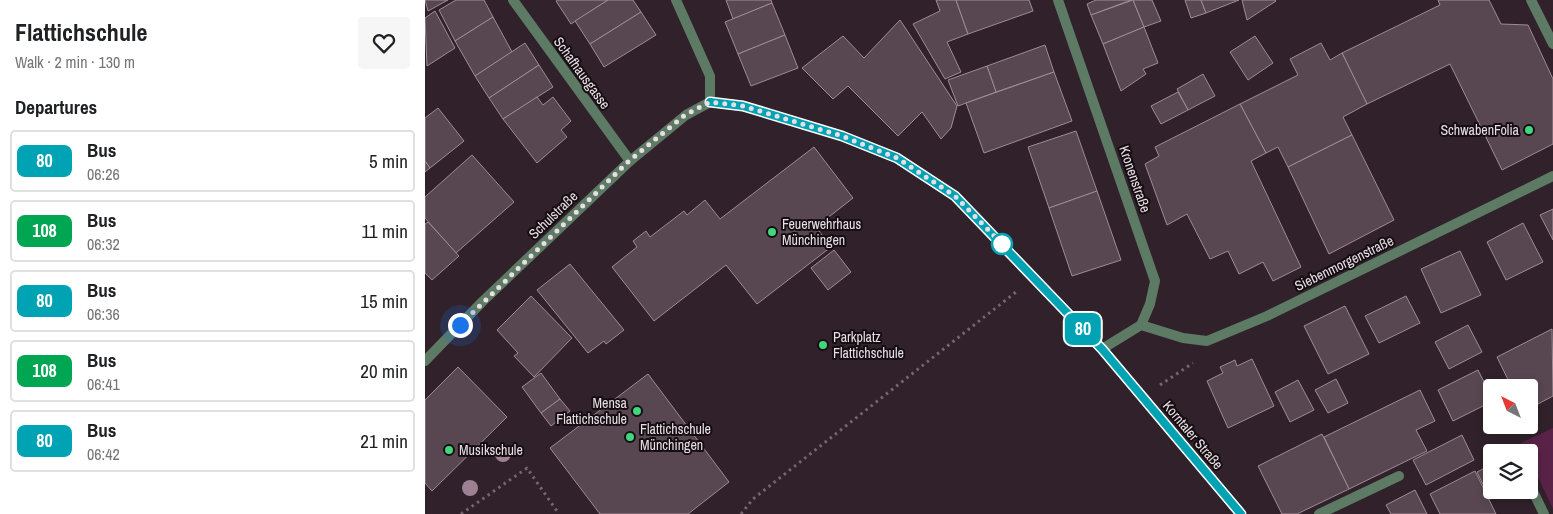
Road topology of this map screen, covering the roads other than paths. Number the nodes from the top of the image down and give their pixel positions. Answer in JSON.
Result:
{"nodes":[{"id":1,"x":513,"y":0,"type":"edge"},
{"id":2,"x":676,"y":0,"type":"edge"},
{"id":3,"x":1058,"y":0,"type":"edge"},
{"id":4,"x":1531,"y":0,"type":"edge"},
{"id":5,"x":1553,"y":44,"type":"edge"},
{"id":6,"x":710,"y":102,"type":"junction"},
{"id":7,"x":629,"y":161,"type":"junction"},
{"id":8,"x":1553,"y":176,"type":"edge"},
{"id":9,"x":1141,"y":325,"type":"junction"},
{"id":10,"x":1102,"y":349,"type":"junction"},
{"id":11,"x":425,"y":361,"type":"edge"},
{"id":12,"x":1399,"y":476,"type":"dead end"},
{"id":13,"x":1537,"y":499,"type":"edge"},
{"id":14,"x":1241,"y":514,"type":"edge"},
{"id":15,"x":1319,"y":514,"type":"edge"},
{"id":16,"x":1544,"y":514,"type":"edge"}],
"edges":[{"from":1,"to":7,"type":"street","name":"Schafhausgasse"},
{"from":2,"to":6,"type":"street"},
{"from":3,"to":9,"type":"street","name":"Kronenstraße"},
{"from":4,"to":5,"type":"street"},
{"from":6,"to":7,"type":"street","name":"Schulstraße"},
{"from":6,"to":10,"type":"street","name":"Korntaler Straße"},
{"from":7,"to":11,"type":"street","name":"Schulstraße"},
{"from":8,"to":9,"type":"street","name":"Siebenmorgenstraße"},
{"from":9,"to":10,"type":"street"},
{"from":10,"to":14,"type":"street","name":"Korntaler Straße"},
{"from":12,"to":15,"type":"street"},
{"from":13,"to":16,"type":"street"}]}
